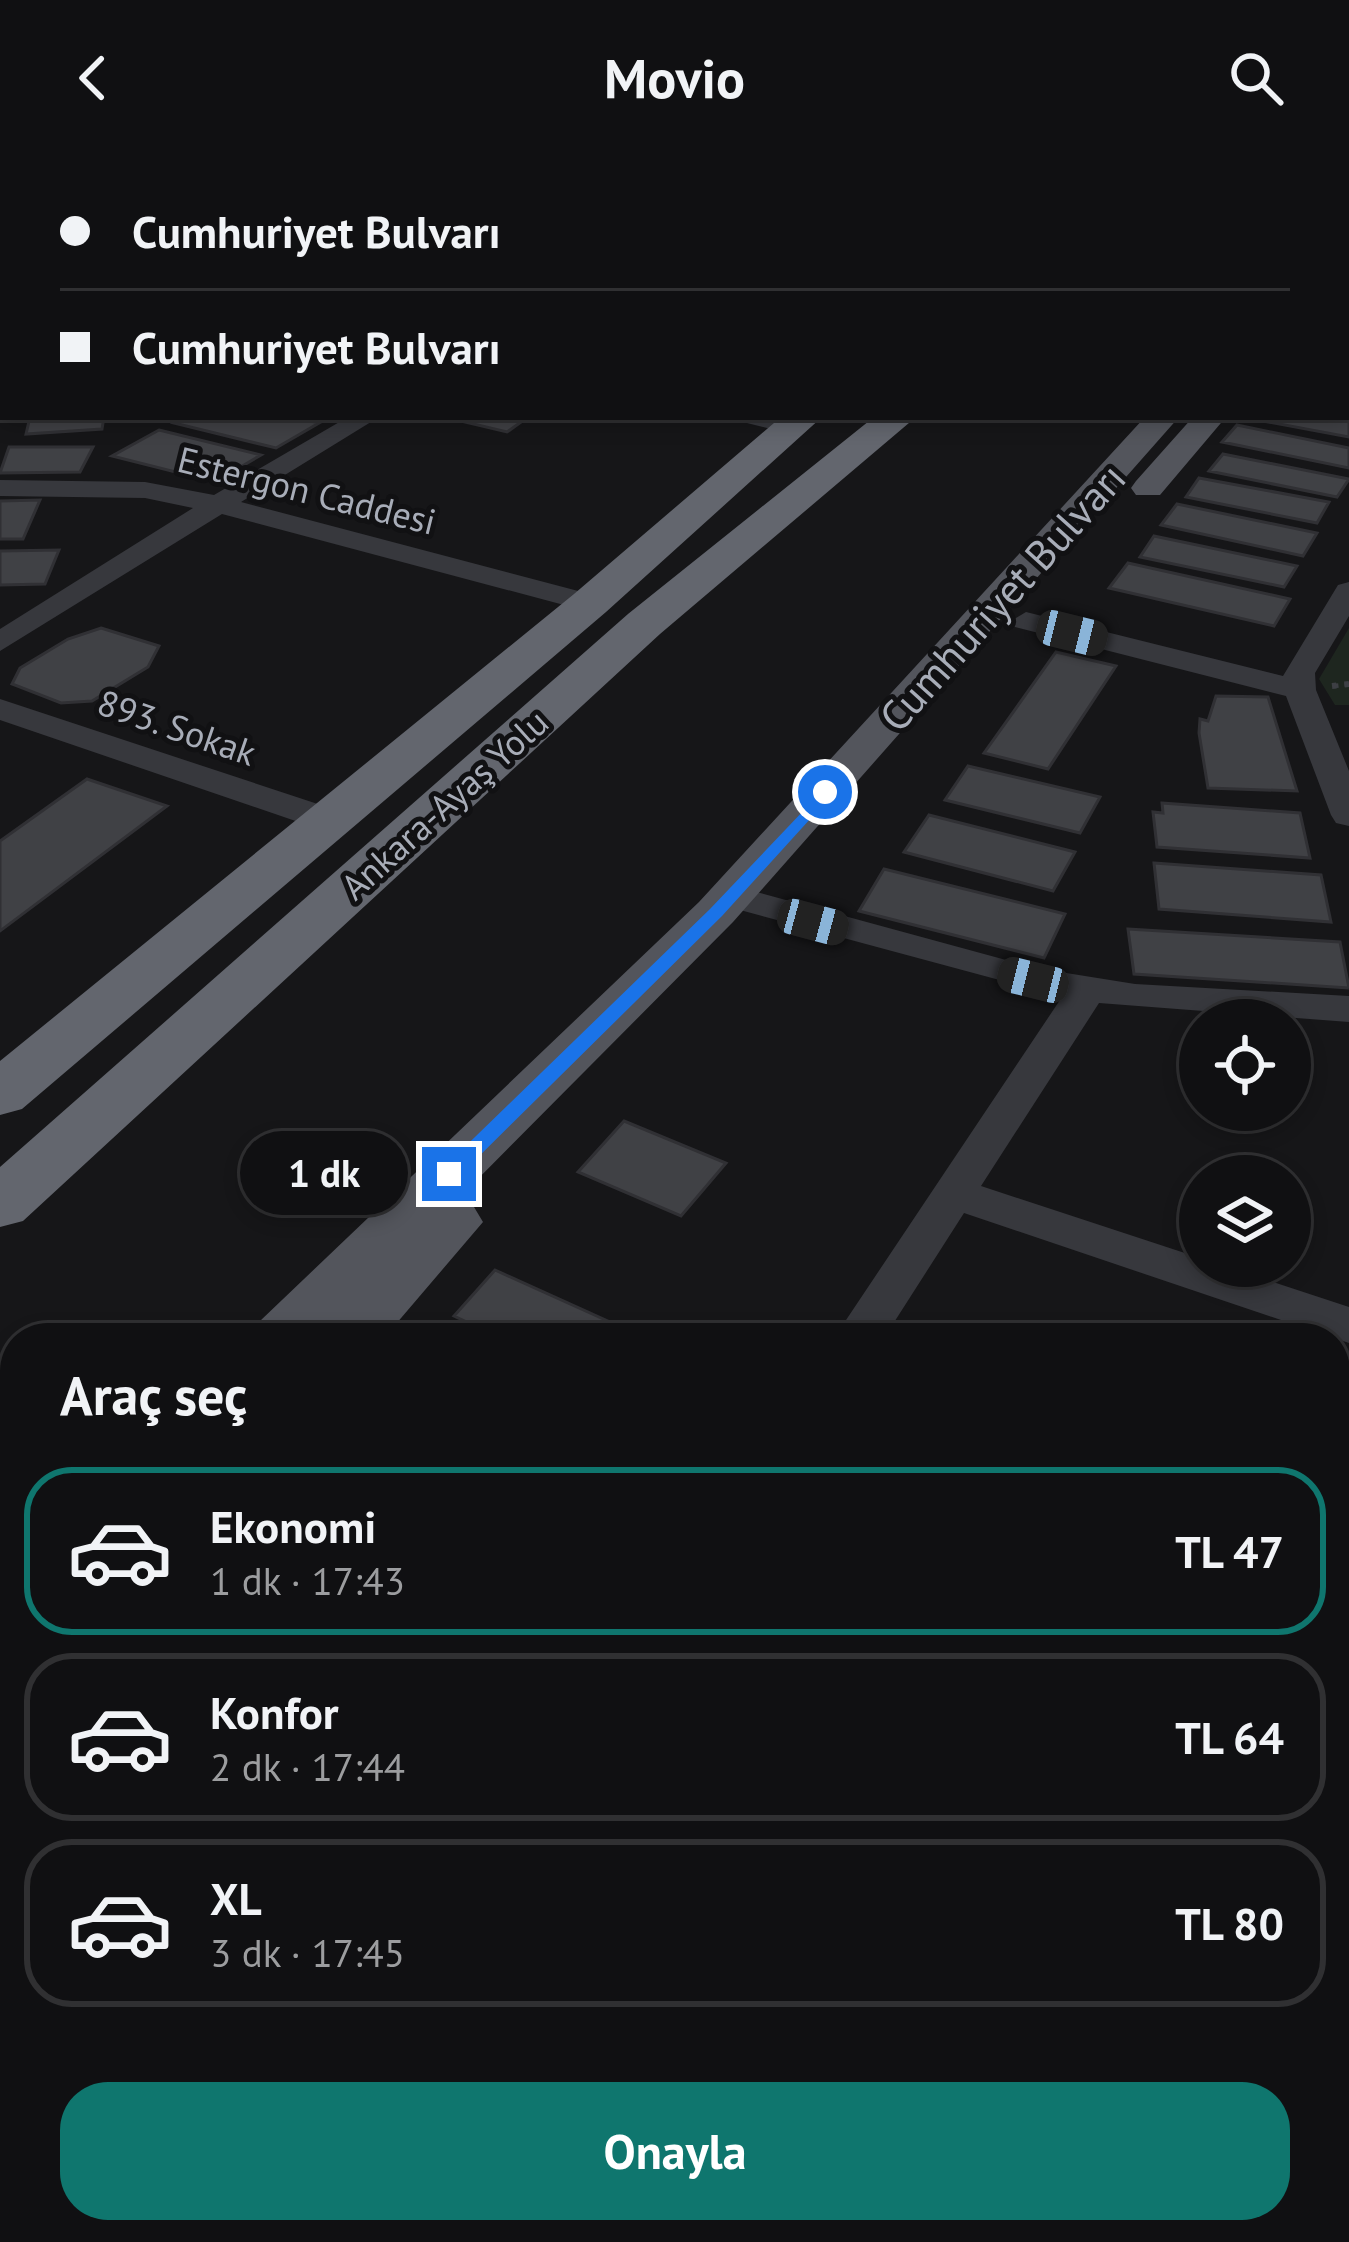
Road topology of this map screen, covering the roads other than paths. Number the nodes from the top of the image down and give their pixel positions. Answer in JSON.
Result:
{"nodes":[{"id":1,"x":357,"y":420,"type":"edge"},
{"id":2,"x":782,"y":420,"type":"edge"},
{"id":3,"x":894,"y":420,"type":"edge"},
{"id":4,"x":1160,"y":420,"type":"edge"},
{"id":5,"x":1207,"y":420,"type":"edge"},
{"id":6,"x":0,"y":488,"type":"edge"},
{"id":7,"x":218,"y":504,"type":"junction"},
{"id":8,"x":1349,"y":592,"type":"edge"},
{"id":9,"x":590,"y":603,"type":"junction"},
{"id":10,"x":1026,"y":621,"type":"junction"},
{"id":11,"x":0,"y":642,"type":"edge"},
{"id":12,"x":1307,"y":705,"type":"junction"},
{"id":13,"x":0,"y":709,"type":"edge"},
{"id":14,"x":1349,"y":722,"type":"edge"},
{"id":15,"x":1349,"y":815,"type":"edge"},
{"id":16,"x":329,"y":820,"type":"junction"},
{"id":17,"x":750,"y":903,"type":"junction"},
{"id":18,"x":1088,"y":989,"type":"junction"},
{"id":19,"x":1349,"y":1009,"type":"edge"},
{"id":20,"x":0,"y":1094,"type":"edge"},
{"id":21,"x":953,"y":1193,"type":"junction"},
{"id":22,"x":0,"y":1204,"type":"edge"},
{"id":23,"x":298,"y":1323,"type":"edge"},
{"id":24,"x":361,"y":1323,"type":"edge"},
{"id":25,"x":868,"y":1323,"type":"edge"},
{"id":26,"x":1343,"y":1323,"type":"edge"}],
"edges":[{"from":1,"to":7,"type":"street"},
{"from":2,"to":9,"type":"highway","name":"Ankara-Ayaş Yolu"},
{"from":3,"to":22,"type":"highway","name":"Ankara-Ayaş Yolu"},
{"from":4,"to":17,"type":"main road","name":"Cumhuriyet Bulvarı"},
{"from":5,"to":10,"type":"main road","name":"Cumhuriyet Bulvarı"},
{"from":6,"to":7,"type":"street","name":"Estergon Caddesi"},
{"from":7,"to":9,"type":"street","name":"Estergon Caddesi"},
{"from":7,"to":11,"type":"street"},
{"from":8,"to":12,"type":"street"},
{"from":9,"to":16,"type":"highway","name":"Ankara-Ayaş Yolu"},
{"from":10,"to":12,"type":"street"},
{"from":10,"to":17,"type":"main road","name":"Cumhuriyet Bulvarı"},
{"from":12,"to":14,"type":"street"},
{"from":12,"to":15,"type":"street"},
{"from":13,"to":16,"type":"street","name":"893. Sokak"},
{"from":16,"to":20,"type":"highway","name":"Ankara-Ayaş Yolu"},
{"from":17,"to":18,"type":"street"},
{"from":17,"to":23,"type":"main road","name":"Cumhuriyet Bulvarı"},
{"from":17,"to":24,"type":"main road","name":"Cumhuriyet Bulvarı"},
{"from":18,"to":19,"type":"street"},
{"from":18,"to":21,"type":"street"},
{"from":21,"to":25,"type":"street"},
{"from":21,"to":26,"type":"street"}]}
